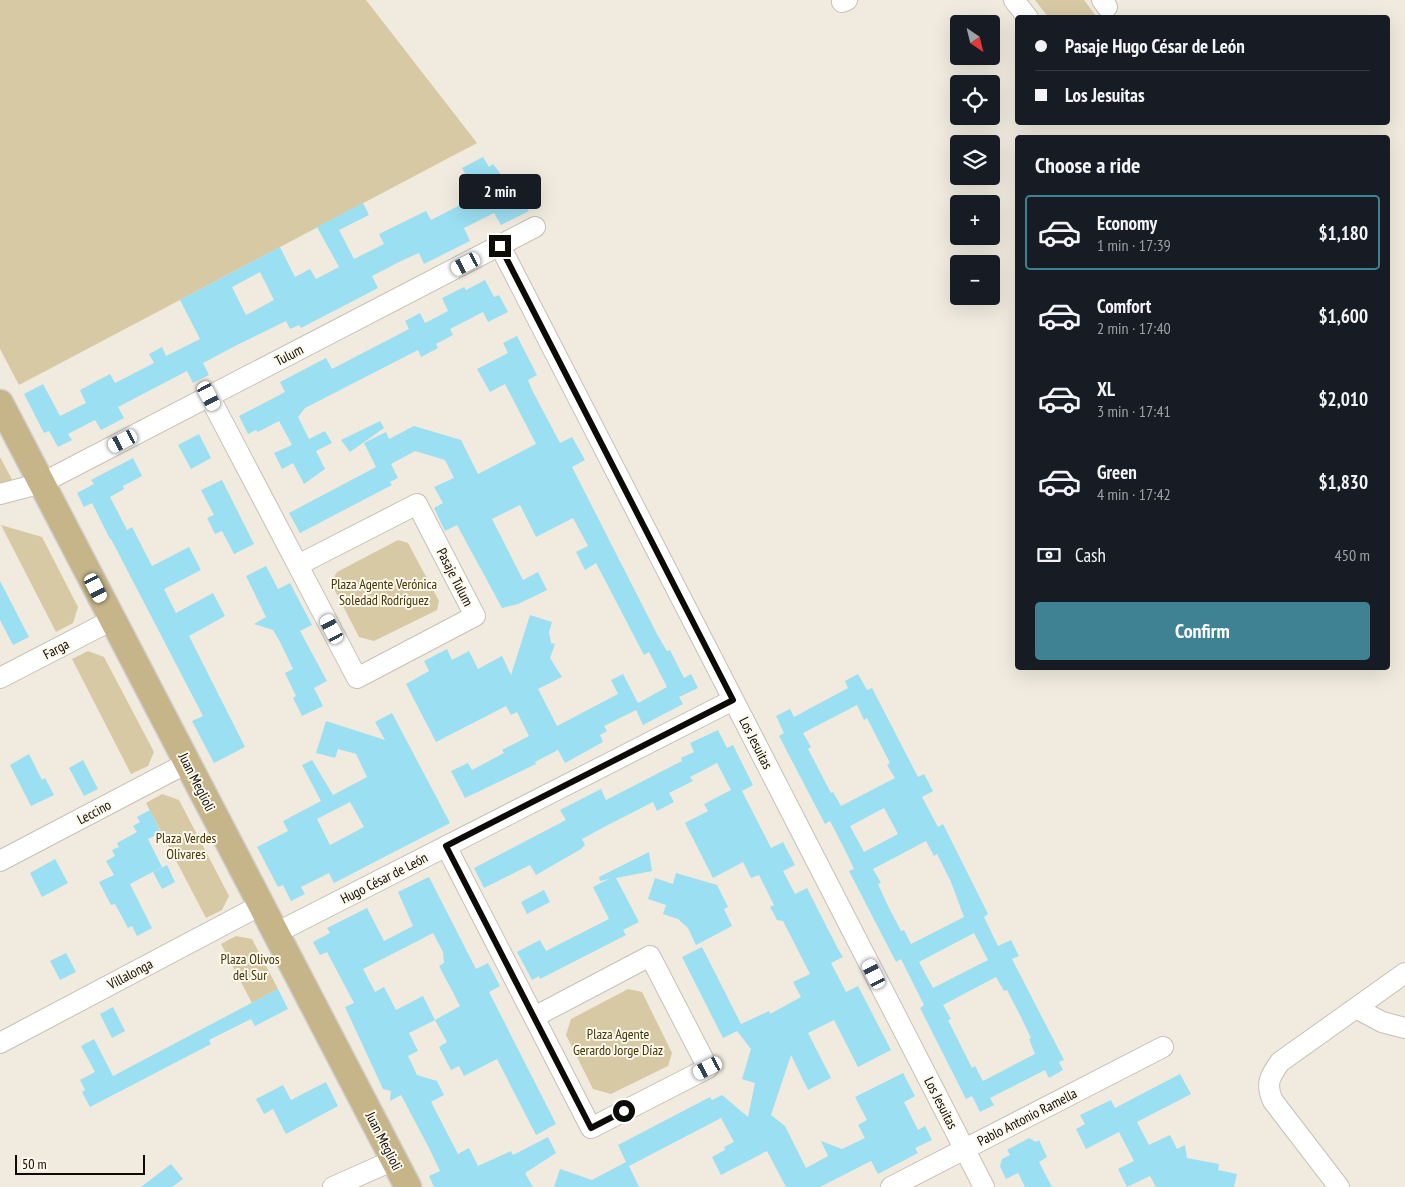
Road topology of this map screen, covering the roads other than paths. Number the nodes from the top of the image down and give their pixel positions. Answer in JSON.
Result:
{"nodes":[{"id":1,"x":1014,"y":0,"type":"edge"},
{"id":2,"x":1026,"y":15,"type":"edge"},
{"id":3,"x":535,"y":228,"type":"dead end"},
{"id":4,"x":500,"y":246,"type":"junction"},
{"id":5,"x":209,"y":396,"type":"junction"},
{"id":6,"x":2,"y":413,"type":"edge"},
{"id":7,"x":42,"y":483,"type":"junction"},
{"id":8,"x":0,"y":494,"type":"edge"},
{"id":9,"x":298,"y":565,"type":"junction"},
{"id":10,"x":112,"y":620,"type":"junction"},
{"id":11,"x":0,"y":678,"type":"edge"},
{"id":12,"x":733,"y":700,"type":"junction"},
{"id":13,"x":187,"y":763,"type":"junction"},
{"id":14,"x":446,"y":846,"type":"junction"},
{"id":15,"x":0,"y":861,"type":"edge"},
{"id":16,"x":261,"y":905,"type":"junction"},
{"id":17,"x":276,"y":933,"type":"junction"},
{"id":18,"x":1405,"y":973,"type":"edge"},
{"id":19,"x":1356,"y":1008,"type":"junction"},
{"id":20,"x":534,"y":1017,"type":"junction"},
{"id":21,"x":1405,"y":1028,"type":"edge"},
{"id":22,"x":0,"y":1043,"type":"edge"},
{"id":23,"x":1163,"y":1047,"type":"dead end"},
{"id":24,"x":964,"y":1149,"type":"junction"},
{"id":25,"x":394,"y":1160,"type":"junction"},
{"id":26,"x":333,"y":1187,"type":"edge"},
{"id":27,"x":408,"y":1187,"type":"edge"},
{"id":28,"x":891,"y":1187,"type":"edge"},
{"id":29,"x":984,"y":1187,"type":"edge"},
{"id":30,"x":1339,"y":1187,"type":"edge"}],
"edges":[{"from":1,"to":2,"type":"street"},
{"from":3,"to":4,"type":"street","name":"Tulum"},
{"from":4,"to":5,"type":"street","name":"Tulum"},
{"from":4,"to":12,"type":"street","name":"Los Jesuitas"},
{"from":5,"to":7,"type":"street","name":"Tulum"},
{"from":5,"to":9,"type":"street","name":"Pasaje Tulum"},
{"from":6,"to":7,"type":"main road","name":"Juan Meglioli"},
{"from":7,"to":8,"type":"street","name":"Tulum"},
{"from":7,"to":10,"type":"main road","name":"Juan Meglioli"},
{"from":9,"to":9,"type":"street","name":"Pasaje Tulum"},
{"from":10,"to":11,"type":"street","name":"Farga"},
{"from":10,"to":13,"type":"main road","name":"Juan Meglioli"},
{"from":12,"to":14,"type":"street","name":"Hugo César de León"},
{"from":12,"to":24,"type":"street","name":"Los Jesuitas"},
{"from":13,"to":15,"type":"street","name":"Leccino"},
{"from":13,"to":16,"type":"main road","name":"Juan Meglioli"},
{"from":14,"to":17,"type":"street","name":"Hugo César de León"},
{"from":14,"to":20,"type":"street"},
{"from":16,"to":17,"type":"main road","name":"Juan Meglioli"},
{"from":16,"to":22,"type":"street","name":"Villalonga"},
{"from":17,"to":25,"type":"main road","name":"Juan Meglioli"},
{"from":18,"to":19,"type":"street"},
{"from":19,"to":21,"type":"street"},
{"from":19,"to":30,"type":"street"},
{"from":20,"to":20,"type":"street"},
{"from":23,"to":24,"type":"street","name":"Pablo Antonio Ramella"},
{"from":24,"to":28,"type":"street","name":"Pablo Antonio Ramella"},
{"from":24,"to":29,"type":"street","name":"Los Jesuitas"},
{"from":25,"to":26,"type":"street"},
{"from":25,"to":27,"type":"main road","name":"Juan Meglioli"}]}
